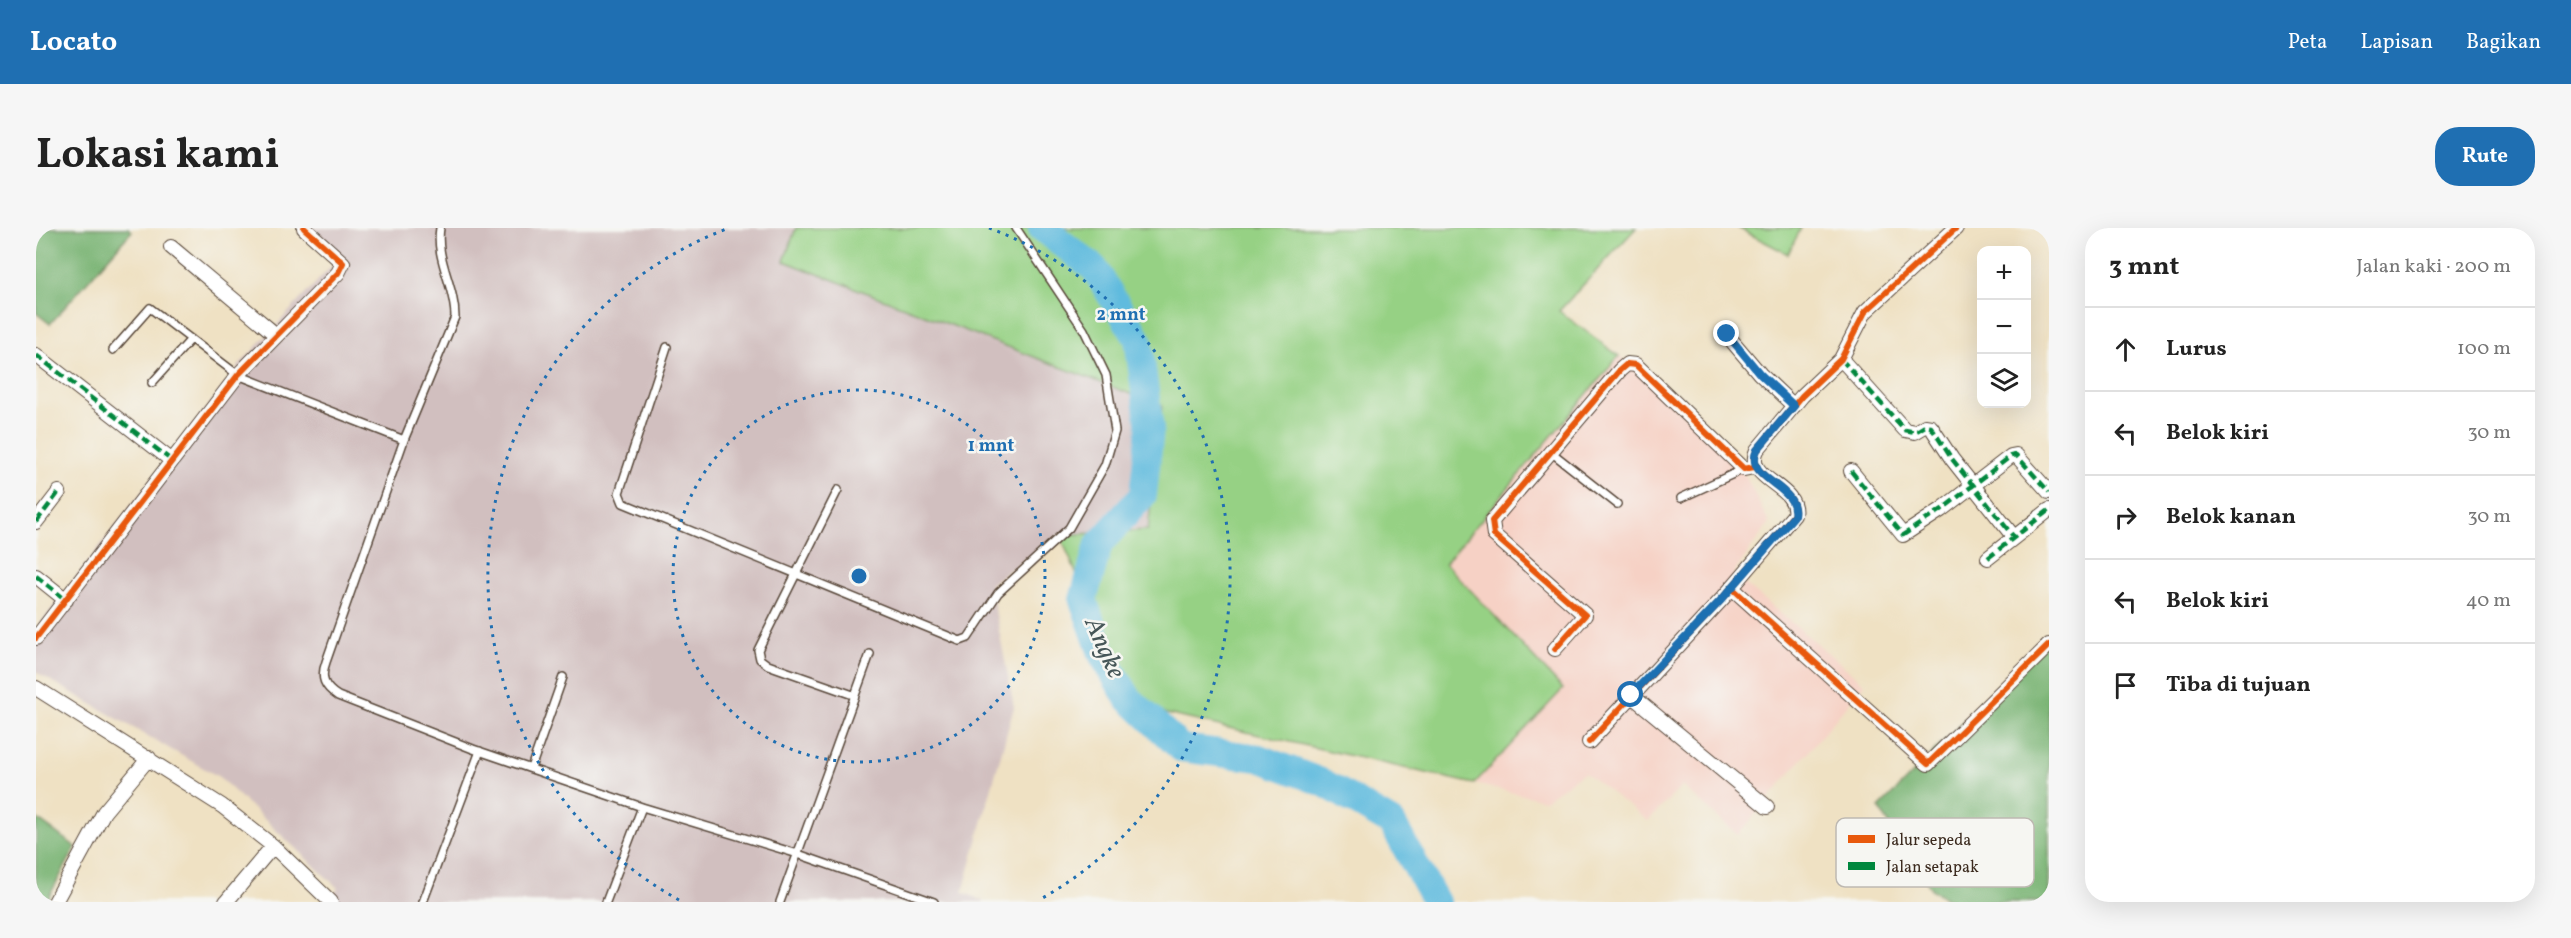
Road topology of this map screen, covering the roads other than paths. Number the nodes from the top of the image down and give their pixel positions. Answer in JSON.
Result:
{"nodes":[{"id":1,"x":304,"y":228,"type":"edge"},
{"id":2,"x":440,"y":228,"type":"edge"},
{"id":3,"x":1016,"y":228,"type":"edge"},
{"id":4,"x":1956,"y":228,"type":"edge"},
{"id":5,"x":171,"y":247,"type":"dead end"},
{"id":6,"x":1727,"y":334,"type":"dead end"},
{"id":7,"x":276,"y":335,"type":"junction"},
{"id":8,"x":190,"y":339,"type":"junction"},
{"id":9,"x":668,"y":347,"type":"dead end"},
{"id":10,"x":114,"y":350,"type":"dead end"},
{"id":11,"x":36,"y":355,"type":"edge"},
{"id":12,"x":1840,"y":358,"type":"junction"},
{"id":13,"x":238,"y":375,"type":"junction"},
{"id":14,"x":152,"y":383,"type":"dead end"},
{"id":15,"x":1794,"y":406,"type":"junction"},
{"id":16,"x":404,"y":440,"type":"junction"},
{"id":17,"x":1551,"y":452,"type":"junction"},
{"id":18,"x":171,"y":460,"type":"junction"},
{"id":19,"x":1749,"y":468,"type":"junction"},
{"id":20,"x":1851,"y":471,"type":"dead end"},
{"id":21,"x":1973,"y":484,"type":"junction"},
{"id":22,"x":838,"y":490,"type":"dead end"},
{"id":23,"x":59,"y":492,"type":"dead end"},
{"id":24,"x":2049,"y":492,"type":"edge"},
{"id":25,"x":1681,"y":498,"type":"dead end"},
{"id":26,"x":1617,"y":504,"type":"dead end"},
{"id":27,"x":2049,"y":510,"type":"edge"},
{"id":28,"x":36,"y":522,"type":"edge"},
{"id":29,"x":2013,"y":536,"type":"junction"},
{"id":30,"x":1988,"y":558,"type":"dead end"},
{"id":31,"x":798,"y":574,"type":"junction"},
{"id":32,"x":36,"y":576,"type":"edge"},
{"id":33,"x":1732,"y":588,"type":"junction"},
{"id":34,"x":66,"y":600,"type":"junction"},
{"id":35,"x":36,"y":638,"type":"edge"},
{"id":36,"x":2049,"y":645,"type":"edge"},
{"id":37,"x":1555,"y":649,"type":"dead end"},
{"id":38,"x":870,"y":654,"type":"dead end"},
{"id":39,"x":563,"y":677,"type":"dead end"},
{"id":40,"x":36,"y":688,"type":"edge"},
{"id":41,"x":853,"y":695,"type":"junction"},
{"id":42,"x":1631,"y":695,"type":"junction"},
{"id":43,"x":1589,"y":742,"type":"dead end"},
{"id":44,"x":480,"y":751,"type":"junction"},
{"id":45,"x":149,"y":758,"type":"junction"},
{"id":46,"x":531,"y":768,"type":"junction"},
{"id":47,"x":642,"y":807,"type":"junction"},
{"id":48,"x":1767,"y":807,"type":"dead end"},
{"id":49,"x":273,"y":846,"type":"junction"},
{"id":50,"x":798,"y":854,"type":"junction"},
{"id":51,"x":55,"y":902,"type":"edge"},
{"id":52,"x":226,"y":902,"type":"edge"},
{"id":53,"x":332,"y":902,"type":"edge"},
{"id":54,"x":423,"y":902,"type":"edge"},
{"id":55,"x":606,"y":902,"type":"edge"},
{"id":56,"x":780,"y":902,"type":"edge"},
{"id":57,"x":934,"y":902,"type":"edge"}],
"edges":[{"from":1,"to":7,"type":"street"},
{"from":2,"to":16,"type":"lane"},
{"from":3,"to":31,"type":"lane"},
{"from":4,"to":12,"type":"street"},
{"from":5,"to":7,"type":"street"},
{"from":6,"to":15,"type":"street"},
{"from":7,"to":13,"type":"street"},
{"from":8,"to":10,"type":"lane"},
{"from":8,"to":13,"type":"lane"},
{"from":8,"to":14,"type":"lane"},
{"from":9,"to":31,"type":"lane"},
{"from":11,"to":18,"type":"street"},
{"from":12,"to":15,"type":"street"},
{"from":12,"to":21,"type":"street"},
{"from":13,"to":16,"type":"lane"},
{"from":13,"to":18,"type":"street"},
{"from":15,"to":19,"type":"street"},
{"from":16,"to":44,"type":"lane"},
{"from":17,"to":19,"type":"street"},
{"from":17,"to":26,"type":"lane"},
{"from":17,"to":37,"type":"street"},
{"from":18,"to":34,"type":"street"},
{"from":19,"to":25,"type":"lane"},
{"from":19,"to":33,"type":"street"},
{"from":20,"to":21,"type":"street"},
{"from":21,"to":24,"type":"street"},
{"from":21,"to":29,"type":"street"},
{"from":22,"to":31,"type":"lane"},
{"from":23,"to":28,"type":"street"},
{"from":27,"to":29,"type":"street"},
{"from":29,"to":30,"type":"street"},
{"from":31,"to":41,"type":"lane"},
{"from":32,"to":34,"type":"street"},
{"from":33,"to":36,"type":"street"},
{"from":33,"to":42,"type":"street"},
{"from":34,"to":35,"type":"street"},
{"from":38,"to":41,"type":"lane"},
{"from":39,"to":46,"type":"lane"},
{"from":40,"to":45,"type":"street"},
{"from":41,"to":50,"type":"lane"},
{"from":42,"to":43,"type":"street"},
{"from":42,"to":48,"type":"street"},
{"from":44,"to":46,"type":"lane"},
{"from":44,"to":54,"type":"lane"},
{"from":45,"to":49,"type":"street"},
{"from":45,"to":51,"type":"street"},
{"from":46,"to":47,"type":"lane"},
{"from":47,"to":50,"type":"lane"},
{"from":47,"to":55,"type":"lane"},
{"from":49,"to":52,"type":"street"},
{"from":49,"to":53,"type":"street"},
{"from":50,"to":56,"type":"lane"},
{"from":50,"to":57,"type":"lane"}]}
